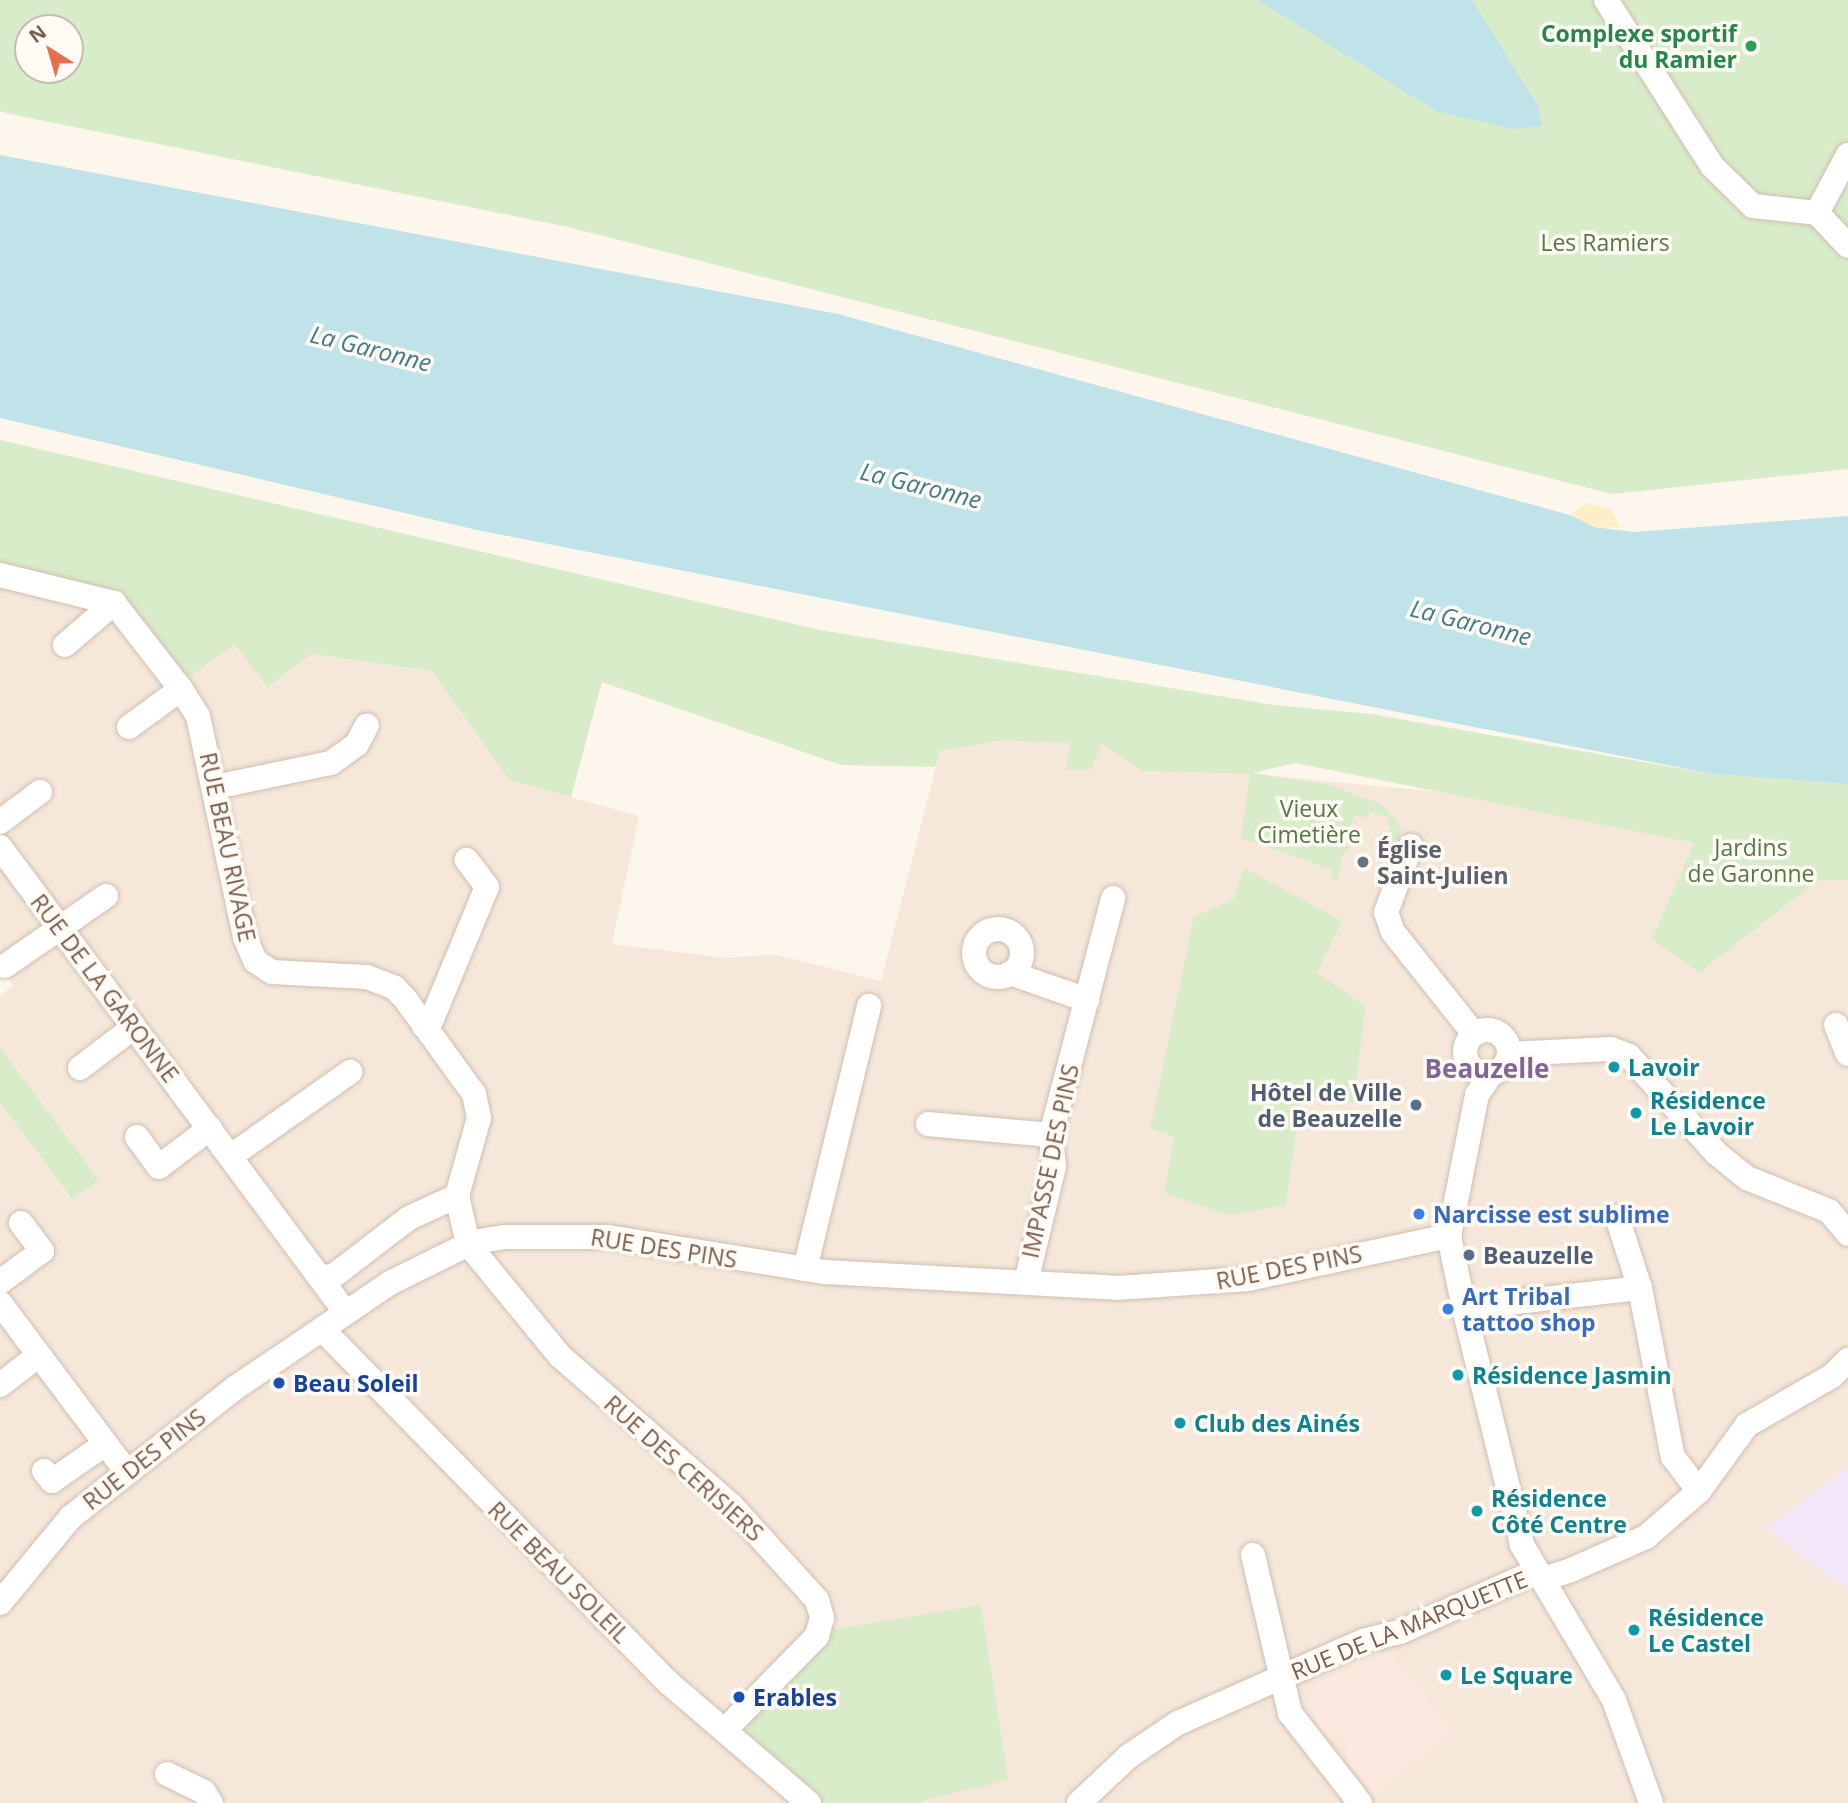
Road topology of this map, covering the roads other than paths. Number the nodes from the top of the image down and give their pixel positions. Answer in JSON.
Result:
{"nodes":[{"id":1,"x":1606,"y":0,"type":"edge"},
{"id":2,"x":1848,"y":155,"type":"edge"},
{"id":3,"x":1817,"y":213,"type":"junction"},
{"id":4,"x":1848,"y":246,"type":"edge"},
{"id":5,"x":0,"y":576,"type":"edge"},
{"id":6,"x":114,"y":603,"type":"junction"},
{"id":7,"x":65,"y":645,"type":"dead end"},
{"id":8,"x":181,"y":689,"type":"junction"},
{"id":9,"x":367,"y":725,"type":"dead end"},
{"id":10,"x":129,"y":727,"type":"dead end"},
{"id":11,"x":215,"y":786,"type":"junction"},
{"id":12,"x":40,"y":792,"type":"dead end"},
{"id":13,"x":0,"y":822,"type":"edge"},
{"id":14,"x":1411,"y":846,"type":"dead end"},
{"id":15,"x":0,"y":847,"type":"edge"},
{"id":16,"x":467,"y":860,"type":"dead end"},
{"id":17,"x":106,"y":896,"type":"dead end"},
{"id":18,"x":1113,"y":898,"type":"dead end"},
{"id":19,"x":59,"y":928,"type":"junction"},
{"id":20,"x":5,"y":967,"type":"dead end"},
{"id":21,"x":1010,"y":973,"type":"dead end"},
{"id":22,"x":1087,"y":1000,"type":"junction"},
{"id":23,"x":869,"y":1006,"type":"dead end"},
{"id":24,"x":1836,"y":1025,"type":"dead end"},
{"id":25,"x":424,"y":1026,"type":"junction"},
{"id":26,"x":134,"y":1027,"type":"junction"},
{"id":27,"x":1474,"y":1034,"type":"junction"},
{"id":28,"x":1509,"y":1054,"type":"junction"},
{"id":29,"x":1848,"y":1054,"type":"edge"},
{"id":30,"x":80,"y":1068,"type":"dead end"},
{"id":31,"x":350,"y":1072,"type":"dead end"},
{"id":32,"x":1491,"y":1074,"type":"junction"},
{"id":33,"x":928,"y":1124,"type":"dead end"},
{"id":34,"x":210,"y":1128,"type":"junction"},
{"id":35,"x":1051,"y":1135,"type":"junction"},
{"id":36,"x":137,"y":1137,"type":"dead end"},
{"id":37,"x":231,"y":1156,"type":"junction"},
{"id":38,"x":457,"y":1196,"type":"junction"},
{"id":39,"x":1838,"y":1208,"type":"edge"},
{"id":40,"x":1618,"y":1217,"type":"dead end"},
{"id":41,"x":21,"y":1223,"type":"dead end"},
{"id":42,"x":1848,"y":1234,"type":"edge"},
{"id":43,"x":1449,"y":1236,"type":"junction"},
{"id":44,"x":468,"y":1244,"type":"junction"},
{"id":45,"x":804,"y":1269,"type":"junction"},
{"id":46,"x":320,"y":1276,"type":"junction"},
{"id":47,"x":0,"y":1282,"type":"edge"},
{"id":48,"x":1026,"y":1282,"type":"junction"},
{"id":49,"x":1640,"y":1288,"type":"junction"},
{"id":50,"x":0,"y":1303,"type":"edge"},
{"id":51,"x":1464,"y":1308,"type":"junction"},
{"id":52,"x":346,"y":1313,"type":"junction"},
{"id":53,"x":322,"y":1329,"type":"junction"},
{"id":54,"x":39,"y":1355,"type":"junction"},
{"id":55,"x":1848,"y":1360,"type":"edge"},
{"id":56,"x":0,"y":1385,"type":"edge"},
{"id":57,"x":105,"y":1444,"type":"junction"},
{"id":58,"x":44,"y":1471,"type":"dead end"},
{"id":59,"x":127,"y":1472,"type":"junction"},
{"id":60,"x":1699,"y":1491,"type":"junction"},
{"id":61,"x":1253,"y":1555,"type":"dead end"},
{"id":62,"x":1540,"y":1576,"type":"junction"},
{"id":63,"x":0,"y":1603,"type":"edge"},
{"id":64,"x":1278,"y":1677,"type":"junction"},
{"id":65,"x":726,"y":1729,"type":"junction"},
{"id":66,"x":167,"y":1774,"type":"dead end"},
{"id":67,"x":1643,"y":1801,"type":"edge"},
{"id":68,"x":211,"y":1803,"type":"edge"},
{"id":69,"x":809,"y":1803,"type":"edge"},
{"id":70,"x":1079,"y":1803,"type":"edge"},
{"id":71,"x":1360,"y":1803,"type":"edge"}],
"edges":[{"from":1,"to":3,"type":"street"},
{"from":2,"to":3,"type":"street"},
{"from":3,"to":4,"type":"street"},
{"from":5,"to":6,"type":"street"},
{"from":6,"to":7,"type":"street"},
{"from":6,"to":8,"type":"street","name":"RUE BEAU RIVAGE"},
{"from":8,"to":10,"type":"street"},
{"from":8,"to":11,"type":"street","name":"RUE BEAU RIVAGE"},
{"from":9,"to":11,"type":"street"},
{"from":11,"to":25,"type":"street","name":"RUE BEAU RIVAGE"},
{"from":12,"to":13,"type":"street"},
{"from":14,"to":27,"type":"street"},
{"from":15,"to":19,"type":"street","name":"RUE DE LA GARONNE"},
{"from":16,"to":25,"type":"street"},
{"from":17,"to":19,"type":"street"},
{"from":18,"to":22,"type":"street","name":"IMPASSE DES PINS"},
{"from":19,"to":20,"type":"street"},
{"from":19,"to":26,"type":"street","name":"RUE DE LA GARONNE"},
{"from":21,"to":22,"type":"street"},
{"from":22,"to":35,"type":"street","name":"IMPASSE DES PINS"},
{"from":23,"to":45,"type":"street"},
{"from":24,"to":29,"type":"street"},
{"from":25,"to":38,"type":"street","name":"RUE BEAU RIVAGE"},
{"from":26,"to":30,"type":"street"},
{"from":26,"to":34,"type":"street","name":"RUE DE LA GARONNE"},
{"from":27,"to":28,"type":"street"},
{"from":27,"to":32,"type":"street"},
{"from":28,"to":32,"type":"street"},
{"from":28,"to":39,"type":"street"},
{"from":31,"to":37,"type":"street"},
{"from":32,"to":43,"type":"street"},
{"from":33,"to":35,"type":"street"},
{"from":34,"to":36,"type":"street"},
{"from":34,"to":37,"type":"street","name":"RUE DE LA GARONNE"},
{"from":35,"to":48,"type":"street","name":"IMPASSE DES PINS"},
{"from":37,"to":46,"type":"street","name":"RUE DE LA GARONNE"},
{"from":38,"to":44,"type":"street"},
{"from":38,"to":46,"type":"street"},
{"from":39,"to":42,"type":"street"},
{"from":40,"to":49,"type":"street"},
{"from":41,"to":47,"type":"street"},
{"from":43,"to":48,"type":"street","name":"RUE DES PINS"},
{"from":43,"to":51,"type":"street"},
{"from":44,"to":45,"type":"street","name":"RUE DES PINS"},
{"from":44,"to":52,"type":"street","name":"RUE DES PINS"},
{"from":44,"to":65,"type":"street","name":"RUE DES CERISIERS"},
{"from":45,"to":48,"type":"street","name":"RUE DES PINS"},
{"from":46,"to":52,"type":"street","name":"RUE DE LA GARONNE"},
{"from":49,"to":51,"type":"street"},
{"from":49,"to":60,"type":"street"},
{"from":50,"to":54,"type":"street"},
{"from":51,"to":62,"type":"street"},
{"from":52,"to":53,"type":"street","name":"RUE DES PINS"},
{"from":53,"to":59,"type":"street","name":"RUE DES PINS"},
{"from":53,"to":65,"type":"street","name":"RUE BEAU SOLEIL"},
{"from":54,"to":56,"type":"street"},
{"from":54,"to":57,"type":"street"},
{"from":55,"to":60,"type":"street","name":"RUE DE LA MARQUETTE"},
{"from":57,"to":58,"type":"street"},
{"from":57,"to":59,"type":"street"},
{"from":59,"to":63,"type":"street","name":"RUE DES PINS"},
{"from":60,"to":62,"type":"street","name":"RUE DE LA MARQUETTE"},
{"from":61,"to":64,"type":"street","name":"RUE DE LA MARQUETTE"},
{"from":62,"to":64,"type":"street","name":"RUE DE LA MARQUETTE"},
{"from":62,"to":67,"type":"street"},
{"from":64,"to":70,"type":"street","name":"RUE DE LA MARQUETTE"},
{"from":64,"to":71,"type":"street"},
{"from":65,"to":69,"type":"street","name":"RUE BEAU SOLEIL"},
{"from":66,"to":68,"type":"street"}]}
